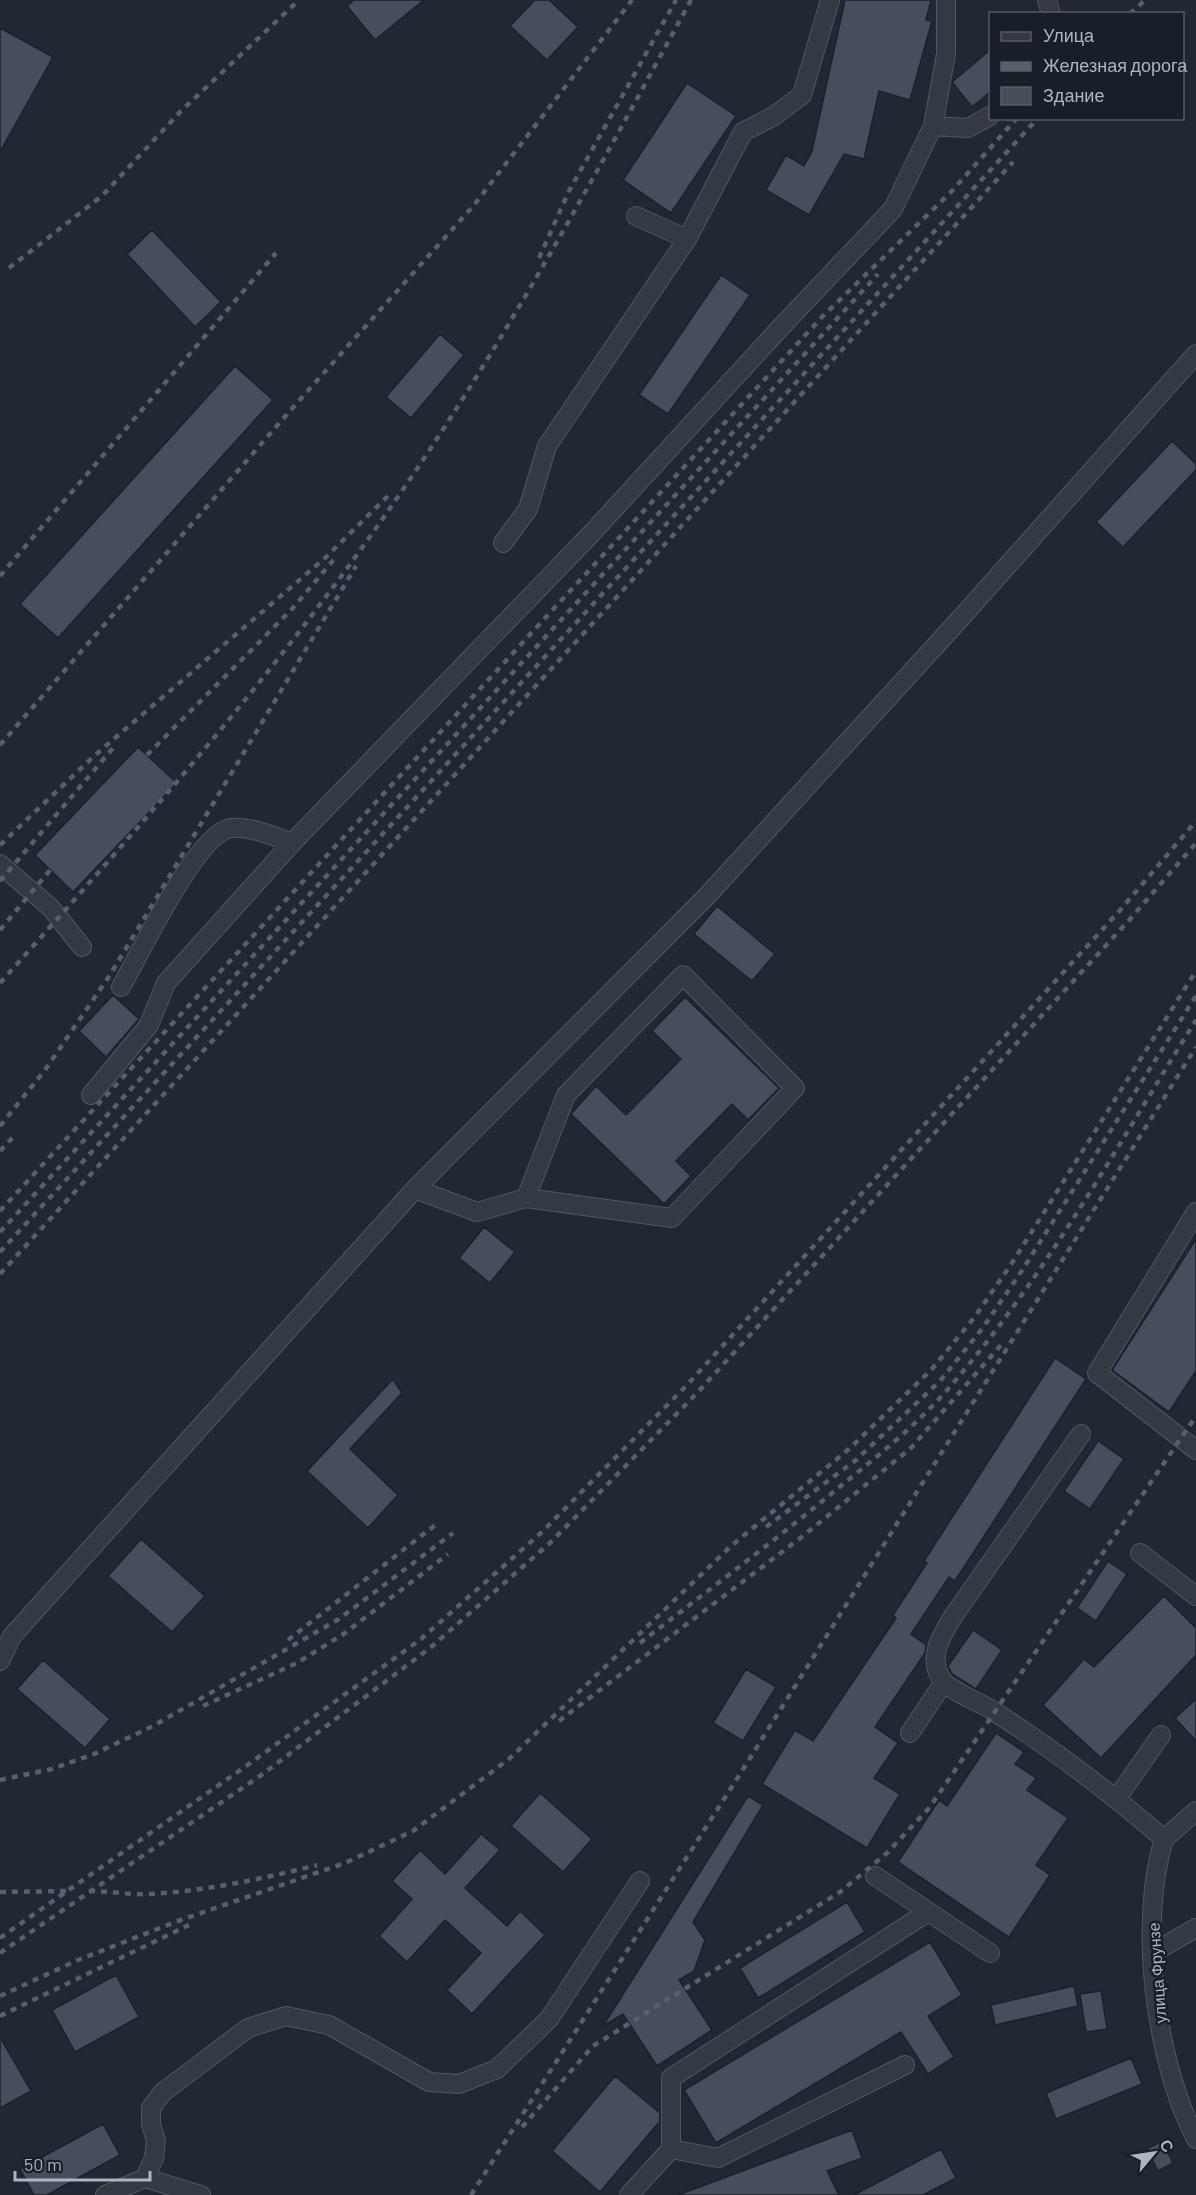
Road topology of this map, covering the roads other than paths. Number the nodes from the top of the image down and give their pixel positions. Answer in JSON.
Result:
{"nodes":[{"id":1,"x":830,"y":0,"type":"edge"},
{"id":2,"x":946,"y":0,"type":"edge"},
{"id":3,"x":989,"y":117,"type":"edge"},
{"id":4,"x":933,"y":126,"type":"junction"},
{"id":5,"x":636,"y":216,"type":"dead end"},
{"id":6,"x":687,"y":239,"type":"junction"},
{"id":7,"x":1196,"y":354,"type":"edge"},
{"id":8,"x":502,"y":543,"type":"dead end"},
{"id":9,"x":292,"y":843,"type":"junction"},
{"id":10,"x":0,"y":864,"type":"edge"},
{"id":11,"x":82,"y":947,"type":"dead end"},
{"id":12,"x":121,"y":987,"type":"dead end"},
{"id":13,"x":91,"y":1095,"type":"dead end"},
{"id":14,"x":415,"y":1190,"type":"junction"},
{"id":15,"x":526,"y":1198,"type":"junction"},
{"id":16,"x":1196,"y":1212,"type":"edge"},
{"id":17,"x":1081,"y":1434,"type":"dead end"},
{"id":18,"x":1196,"y":1450,"type":"edge"},
{"id":19,"x":1140,"y":1553,"type":"dead end"},
{"id":20,"x":1196,"y":1596,"type":"edge"},
{"id":21,"x":0,"y":1660,"type":"edge"},
{"id":22,"x":944,"y":1682,"type":"junction"},
{"id":23,"x":910,"y":1733,"type":"dead end"},
{"id":24,"x":1161,"y":1735,"type":"dead end"},
{"id":25,"x":1117,"y":1798,"type":"junction"},
{"id":26,"x":1196,"y":1811,"type":"edge"},
{"id":27,"x":1164,"y":1839,"type":"junction"},
{"id":28,"x":875,"y":1876,"type":"dead end"},
{"id":29,"x":640,"y":1881,"type":"dead end"},
{"id":30,"x":928,"y":1912,"type":"junction"},
{"id":31,"x":1196,"y":1928,"type":"edge"},
{"id":32,"x":1154,"y":1952,"type":"junction"},
{"id":33,"x":990,"y":1953,"type":"dead end"},
{"id":34,"x":905,"y":2065,"type":"dead end"},
{"id":35,"x":1196,"y":2139,"type":"edge"},
{"id":36,"x":671,"y":2149,"type":"junction"},
{"id":37,"x":145,"y":2178,"type":"junction"},
{"id":38,"x":105,"y":2195,"type":"edge"},
{"id":39,"x":201,"y":2195,"type":"edge"},
{"id":40,"x":629,"y":2195,"type":"edge"}],
"edges":[{"from":1,"to":6,"type":"street"},
{"from":2,"to":4,"type":"street"},
{"from":3,"to":4,"type":"street"},
{"from":4,"to":9,"type":"street"},
{"from":5,"to":6,"type":"street"},
{"from":6,"to":8,"type":"street"},
{"from":7,"to":14,"type":"street"},
{"from":9,"to":12,"type":"street"},
{"from":9,"to":13,"type":"street"},
{"from":10,"to":11,"type":"street"},
{"from":14,"to":15,"type":"street"},
{"from":14,"to":21,"type":"street"},
{"from":15,"to":15,"type":"street"},
{"from":16,"to":18,"type":"street"},
{"from":17,"to":22,"type":"street"},
{"from":19,"to":20,"type":"street"},
{"from":22,"to":23,"type":"street"},
{"from":22,"to":25,"type":"street"},
{"from":24,"to":25,"type":"street"},
{"from":25,"to":27,"type":"street"},
{"from":26,"to":27,"type":"street"},
{"from":27,"to":32,"type":"street","name":"улица Фрунзе"},
{"from":28,"to":30,"type":"street"},
{"from":29,"to":37,"type":"street"},
{"from":30,"to":33,"type":"street"},
{"from":30,"to":36,"type":"street"},
{"from":31,"to":32,"type":"street"},
{"from":32,"to":35,"type":"street","name":"улица Фрунзе"},
{"from":34,"to":36,"type":"street"},
{"from":36,"to":40,"type":"street"},
{"from":37,"to":38,"type":"street"},
{"from":37,"to":39,"type":"street"}]}
